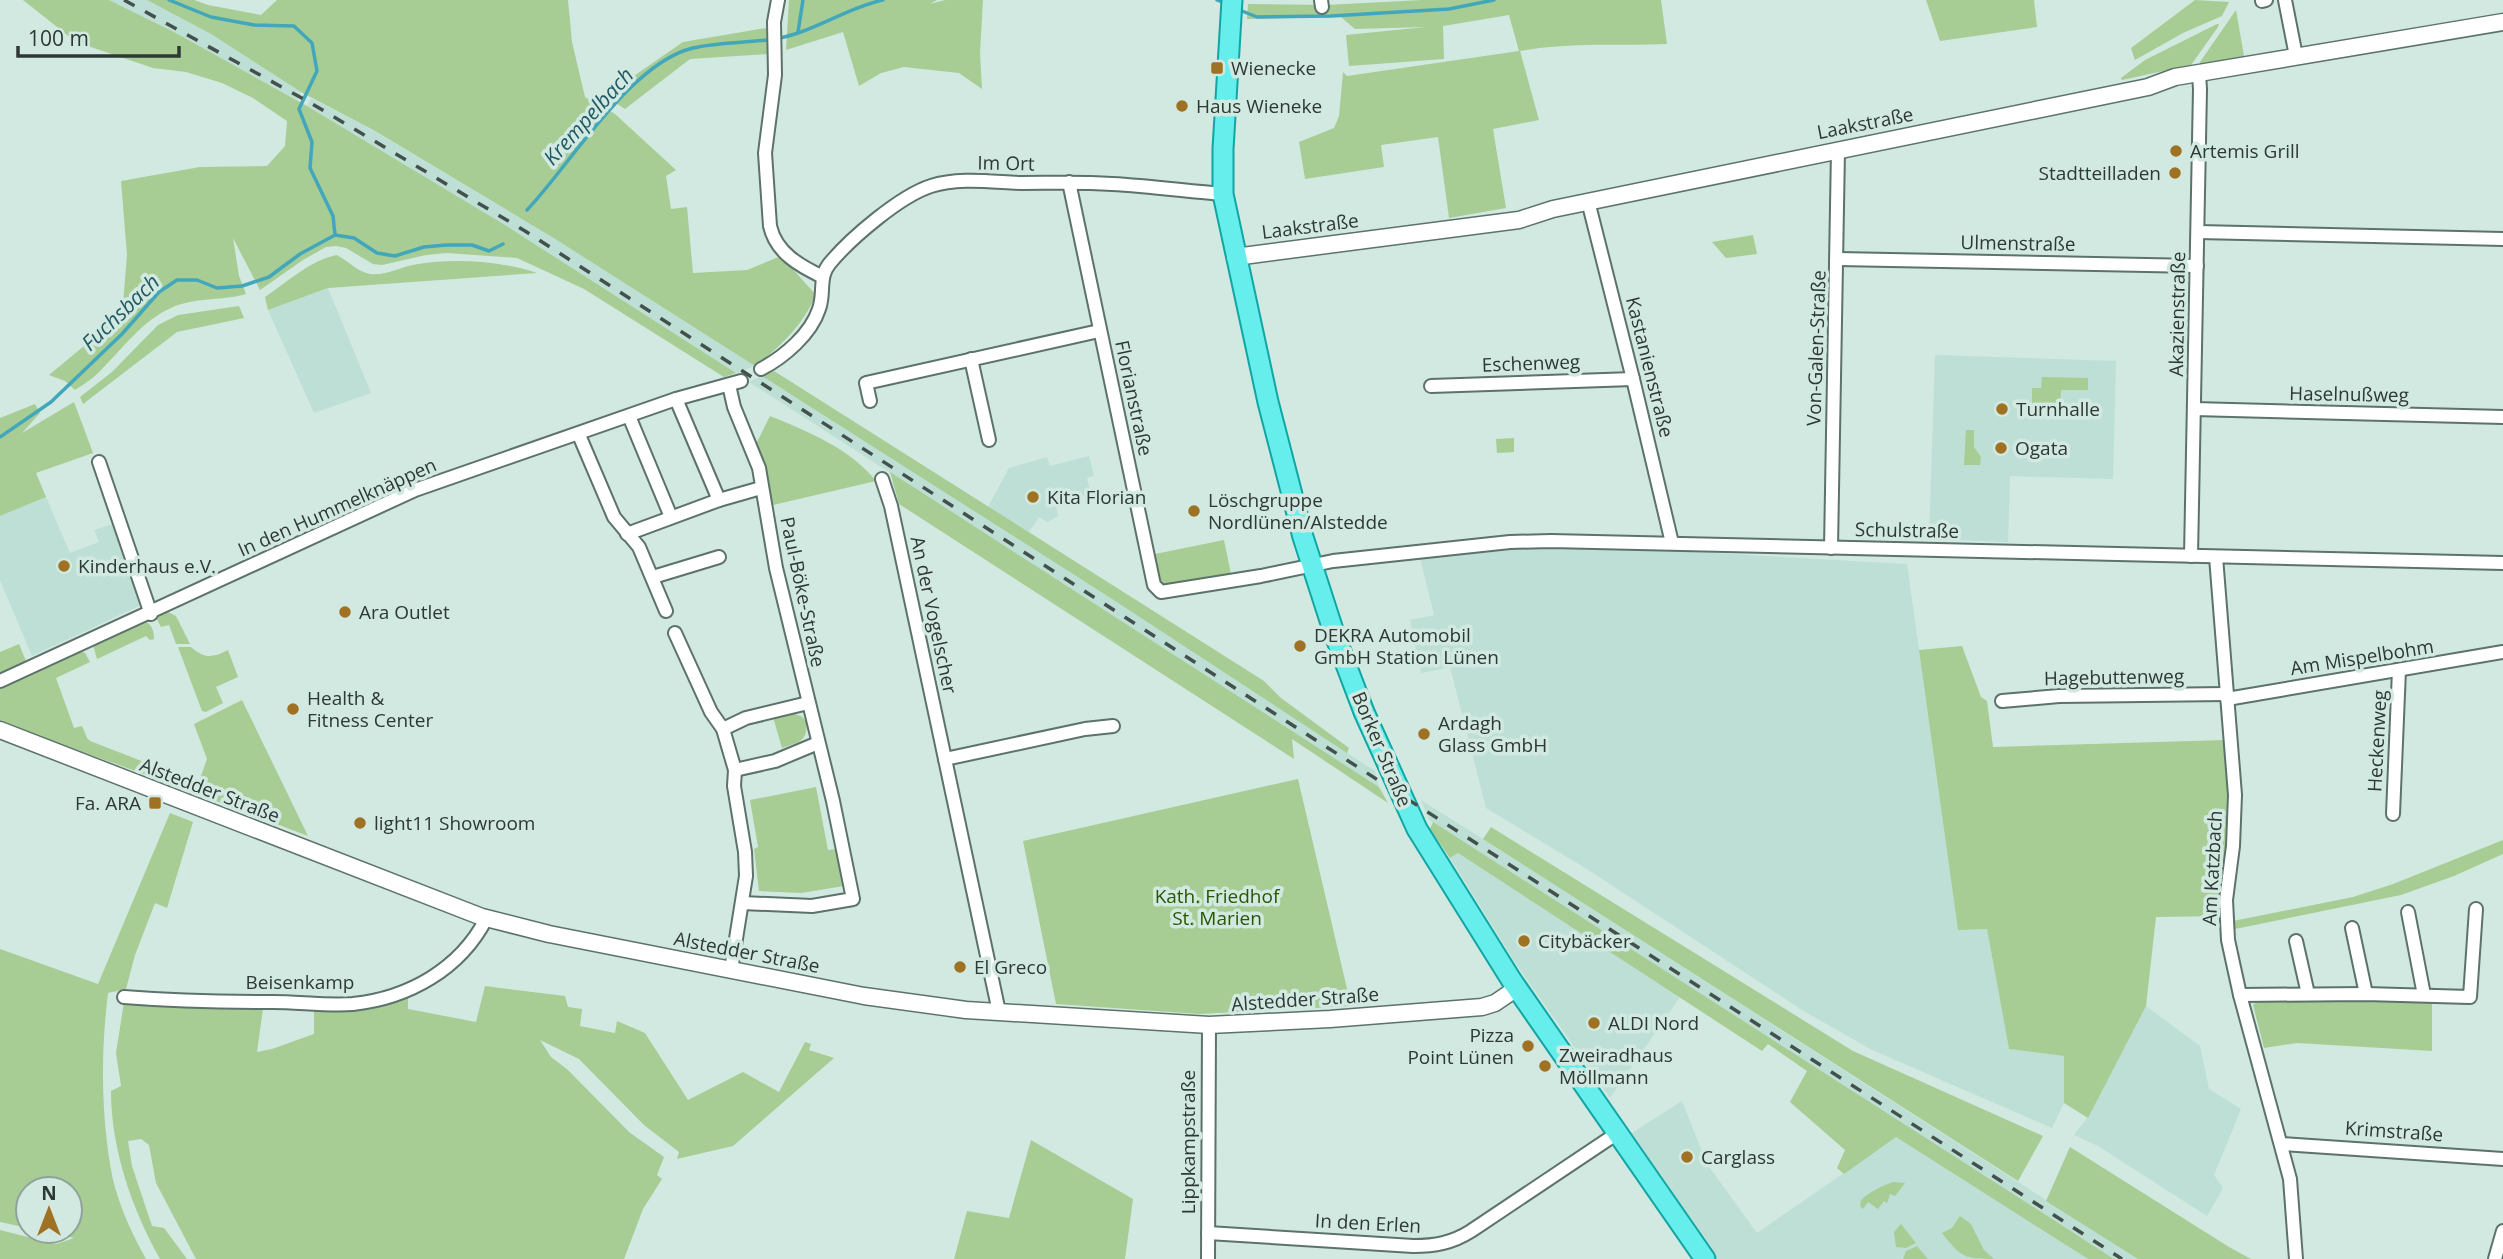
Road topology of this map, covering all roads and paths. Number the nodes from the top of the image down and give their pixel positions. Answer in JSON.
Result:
{"nodes":[{"id":1,"x":778,"y":0,"type":"edge"},
{"id":2,"x":2285,"y":0,"type":"edge"},
{"id":3,"x":1232,"y":6,"type":"edge"},
{"id":4,"x":2503,"y":22,"type":"edge"},
{"id":5,"x":2296,"y":56,"type":"junction"},
{"id":6,"x":2199,"y":74,"type":"junction"},
{"id":7,"x":1839,"y":150,"type":"junction"},
{"id":8,"x":1069,"y":182,"type":"junction"},
{"id":9,"x":1223,"y":194,"type":"junction"},
{"id":10,"x":1588,"y":201,"type":"junction"},
{"id":11,"x":2198,"y":232,"type":"junction"},
{"id":12,"x":2503,"y":239,"type":"edge"},
{"id":13,"x":1235,"y":257,"type":"junction"},
{"id":14,"x":1838,"y":259,"type":"junction"},
{"id":15,"x":2197,"y":266,"type":"junction"},
{"id":16,"x":822,"y":277,"type":"junction"},
{"id":17,"x":1099,"y":331,"type":"junction"},
{"id":18,"x":971,"y":359,"type":"junction"},
{"id":19,"x":761,"y":369,"type":"dead end"},
{"id":20,"x":1633,"y":379,"type":"junction"},
{"id":21,"x":735,"y":383,"type":"joint"},
{"id":22,"x":1431,"y":386,"type":"dead end"},
{"id":23,"x":676,"y":399,"type":"junction"},
{"id":24,"x":870,"y":401,"type":"dead end"},
{"id":25,"x":2194,"y":409,"type":"junction"},
{"id":26,"x":629,"y":416,"type":"junction"},
{"id":27,"x":2503,"y":417,"type":"edge"},
{"id":28,"x":579,"y":435,"type":"junction"},
{"id":29,"x":989,"y":440,"type":"dead end"},
{"id":30,"x":99,"y":462,"type":"dead end"},
{"id":31,"x":882,"y":479,"type":"dead end"},
{"id":32,"x":761,"y":488,"type":"junction"},
{"id":33,"x":719,"y":500,"type":"junction"},
{"id":34,"x":671,"y":517,"type":"junction"},
{"id":35,"x":627,"y":534,"type":"junction"},
{"id":36,"x":1672,"y":543,"type":"junction"},
{"id":37,"x":1831,"y":548,"type":"junction"},
{"id":38,"x":2191,"y":556,"type":"junction"},
{"id":39,"x":719,"y":557,"type":"dead end"},
{"id":40,"x":2216,"y":557,"type":"junction"},
{"id":41,"x":2503,"y":563,"type":"edge"},
{"id":42,"x":1312,"y":566,"type":"junction"},
{"id":43,"x":653,"y":577,"type":"junction"},
{"id":44,"x":666,"y":611,"type":"dead end"},
{"id":45,"x":151,"y":614,"type":"junction"},
{"id":46,"x":675,"y":633,"type":"dead end"},
{"id":47,"x":2503,"y":652,"type":"edge"},
{"id":48,"x":2399,"y":670,"type":"junction"},
{"id":49,"x":0,"y":681,"type":"edge"},
{"id":50,"x":2227,"y":697,"type":"junction"},
{"id":51,"x":2002,"y":701,"type":"dead end"},
{"id":52,"x":808,"y":704,"type":"junction"},
{"id":53,"x":1113,"y":726,"type":"dead end"},
{"id":54,"x":723,"y":729,"type":"junction"},
{"id":55,"x":0,"y":730,"type":"edge"},
{"id":56,"x":818,"y":743,"type":"junction"},
{"id":57,"x":945,"y":759,"type":"junction"},
{"id":58,"x":735,"y":770,"type":"junction"},
{"id":59,"x":2393,"y":814,"type":"dead end"},
{"id":60,"x":742,"y":904,"type":"junction"},
{"id":61,"x":2476,"y":909,"type":"dead end"},
{"id":62,"x":2408,"y":912,"type":"dead end"},
{"id":63,"x":486,"y":919,"type":"junction"},
{"id":64,"x":2352,"y":928,"type":"dead end"},
{"id":65,"x":2296,"y":941,"type":"dead end"},
{"id":66,"x":731,"y":970,"type":"junction"},
{"id":67,"x":1517,"y":988,"type":"junction"},
{"id":68,"x":2308,"y":994,"type":"junction"},
{"id":69,"x":2366,"y":994,"type":"junction"},
{"id":70,"x":2240,"y":995,"type":"junction"},
{"id":71,"x":2424,"y":995,"type":"junction"},
{"id":72,"x":124,"y":997,"type":"dead end"},
{"id":73,"x":999,"y":1012,"type":"junction"},
{"id":74,"x":1209,"y":1025,"type":"junction"},
{"id":75,"x":1619,"y":1132,"type":"junction"},
{"id":76,"x":2281,"y":1143,"type":"junction"},
{"id":77,"x":2503,"y":1159,"type":"edge"},
{"id":78,"x":2503,"y":1231,"type":"edge"},
{"id":79,"x":1208,"y":1233,"type":"junction"},
{"id":80,"x":1208,"y":1259,"type":"edge"},
{"id":81,"x":1705,"y":1259,"type":"edge"},
{"id":82,"x":2295,"y":1259,"type":"edge"},
{"id":83,"x":2496,"y":1259,"type":"edge"}],
"edges":[{"from":1,"to":16,"type":"street"},
{"from":2,"to":5,"type":"street"},
{"from":3,"to":9,"type":"main road","name":"Borker Straße"},
{"from":4,"to":5,"type":"street","name":"Laakstraße"},
{"from":5,"to":6,"type":"street","name":"Laakstraße"},
{"from":6,"to":7,"type":"street","name":"Laakstraße"},
{"from":6,"to":11,"type":"street","name":"Akazienstraße"},
{"from":7,"to":10,"type":"street","name":"Laakstraße"},
{"from":7,"to":14,"type":"street","name":"Von-Galen-Straße"},
{"from":8,"to":9,"type":"street","name":"Im Ort"},
{"from":8,"to":16,"type":"street","name":"Im Ort"},
{"from":8,"to":17,"type":"street","name":"Florianstraße"},
{"from":9,"to":13,"type":"main road","name":"Borker Straße"},
{"from":10,"to":13,"type":"street","name":"Laakstraße"},
{"from":10,"to":20,"type":"street","name":"Kastanienstraße"},
{"from":11,"to":12,"type":"street"},
{"from":11,"to":15,"type":"street","name":"Akazienstraße"},
{"from":13,"to":42,"type":"main road","name":"Borker Straße"},
{"from":14,"to":15,"type":"street","name":"Ulmenstraße"},
{"from":14,"to":37,"type":"street","name":"Von-Galen-Straße"},
{"from":15,"to":25,"type":"street","name":"Akazienstraße"},
{"from":16,"to":19,"type":"street"},
{"from":17,"to":18,"type":"street"},
{"from":17,"to":42,"type":"street","name":"Florianstraße"},
{"from":18,"to":24,"type":"street"},
{"from":18,"to":29,"type":"street"},
{"from":20,"to":22,"type":"street","name":"Eschenweg"},
{"from":20,"to":36,"type":"street","name":"Kastanienstraße"},
{"from":21,"to":23,"type":"street","name":"In den Hummelknäppen"},
{"from":21,"to":32,"type":"street","name":"Paul-Böke-Straße"},
{"from":23,"to":26,"type":"street","name":"In den Hummelknäppen"},
{"from":23,"to":33,"type":"street"},
{"from":25,"to":27,"type":"street","name":"Haselnußweg"},
{"from":25,"to":38,"type":"street","name":"Akazienstraße"},
{"from":26,"to":28,"type":"street","name":"In den Hummelknäppen"},
{"from":26,"to":34,"type":"street"},
{"from":28,"to":35,"type":"street"},
{"from":28,"to":45,"type":"street","name":"In den Hummelknäppen"},
{"from":30,"to":45,"type":"street"},
{"from":31,"to":57,"type":"street","name":"An der Vogelscher"},
{"from":32,"to":33,"type":"street"},
{"from":32,"to":52,"type":"street","name":"Paul-Böke-Straße"},
{"from":33,"to":34,"type":"street"},
{"from":34,"to":35,"type":"street"},
{"from":35,"to":43,"type":"street"},
{"from":36,"to":37,"type":"street","name":"Schulstraße"},
{"from":36,"to":42,"type":"street","name":"Schulstraße"},
{"from":37,"to":38,"type":"street","name":"Schulstraße"},
{"from":38,"to":40,"type":"street","name":"Schulstraße"},
{"from":39,"to":43,"type":"street"},
{"from":40,"to":41,"type":"street","name":"Schulstraße"},
{"from":40,"to":50,"type":"street","name":"Am Katzbach"},
{"from":42,"to":67,"type":"main road","name":"Borker Straße"},
{"from":43,"to":44,"type":"street"},
{"from":45,"to":49,"type":"street","name":"In den Hummelknäppen"},
{"from":46,"to":54,"type":"street"},
{"from":47,"to":48,"type":"street","name":"Am Mispelbohm"},
{"from":48,"to":50,"type":"street","name":"Am Mispelbohm"},
{"from":48,"to":59,"type":"street","name":"Heckenweg"},
{"from":50,"to":51,"type":"street","name":"Hagebuttenweg"},
{"from":50,"to":70,"type":"street","name":"Am Katzbach"},
{"from":52,"to":54,"type":"street"},
{"from":52,"to":56,"type":"street","name":"Paul-Böke-Straße"},
{"from":53,"to":57,"type":"street"},
{"from":54,"to":58,"type":"street"},
{"from":55,"to":63,"type":"street","name":"Alstedder Straße"},
{"from":56,"to":58,"type":"street"},
{"from":56,"to":60,"type":"street","name":"Paul-Böke-Straße"},
{"from":57,"to":73,"type":"street","name":"An der Vogelscher"},
{"from":58,"to":60,"type":"street"},
{"from":60,"to":66,"type":"street"},
{"from":61,"to":71,"type":"street"},
{"from":62,"to":71,"type":"street"},
{"from":63,"to":66,"type":"street","name":"Alstedder Straße"},
{"from":63,"to":72,"type":"street","name":"Beisenkamp"},
{"from":64,"to":69,"type":"street"},
{"from":65,"to":68,"type":"street"},
{"from":66,"to":73,"type":"street","name":"Alstedder Straße"},
{"from":67,"to":74,"type":"street","name":"Alstedder Straße"},
{"from":67,"to":75,"type":"main road","name":"Borker Straße"},
{"from":68,"to":69,"type":"street"},
{"from":68,"to":70,"type":"street"},
{"from":69,"to":71,"type":"street"},
{"from":70,"to":76,"type":"street","name":"Am Katzbach"},
{"from":73,"to":74,"type":"street","name":"Alstedder Straße"},
{"from":74,"to":79,"type":"street","name":"Lippkampstraße"},
{"from":75,"to":79,"type":"street","name":"In den Erlen"},
{"from":75,"to":81,"type":"main road","name":"Borker Straße"},
{"from":76,"to":77,"type":"street","name":"Krimstraße"},
{"from":76,"to":82,"type":"street","name":"Am Katzbach"},
{"from":78,"to":83,"type":"street"},
{"from":79,"to":80,"type":"street","name":"Lippkampstraße"}]}
